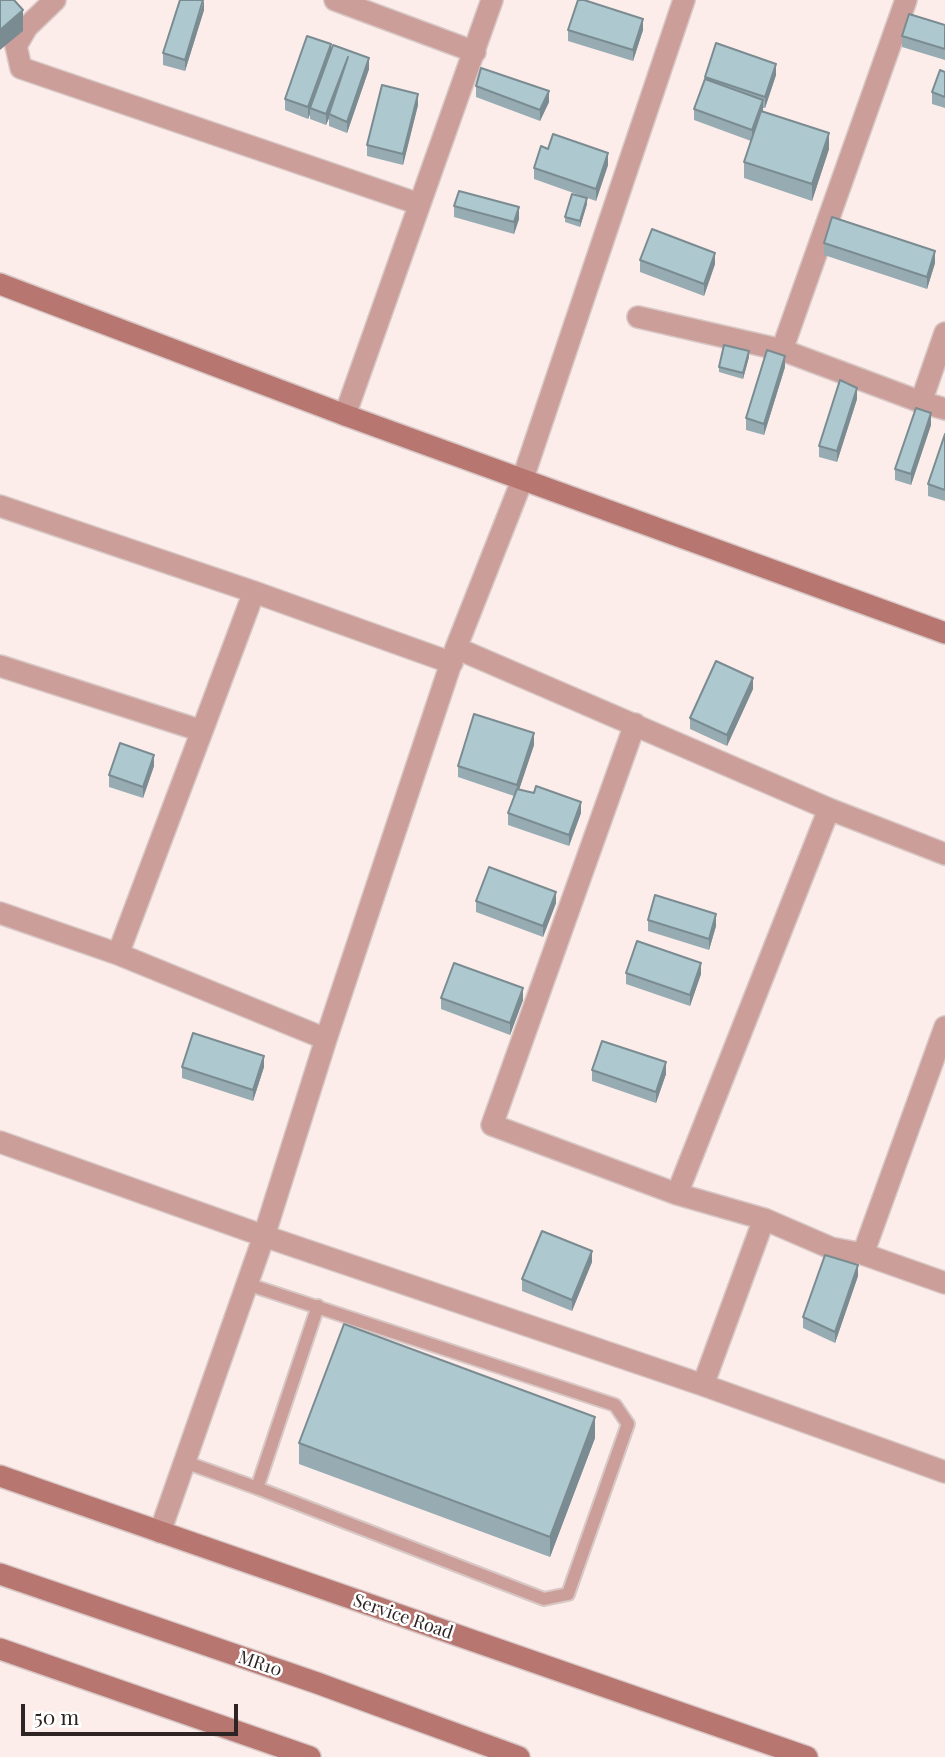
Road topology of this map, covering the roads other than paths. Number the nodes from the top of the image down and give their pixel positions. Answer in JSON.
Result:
{"nodes":[{"id":1,"x":55,"y":0,"type":"edge"},
{"id":2,"x":335,"y":0,"type":"edge"},
{"id":3,"x":492,"y":0,"type":"edge"},
{"id":4,"x":684,"y":0,"type":"edge"},
{"id":5,"x":906,"y":0,"type":"edge"},
{"id":6,"x":475,"y":52,"type":"junction"},
{"id":7,"x":419,"y":204,"type":"junction"},
{"id":8,"x":0,"y":284,"type":"edge"},
{"id":9,"x":638,"y":317,"type":"dead end"},
{"id":10,"x":945,"y":333,"type":"edge"},
{"id":11,"x":782,"y":350,"type":"junction"},
{"id":12,"x":921,"y":402,"type":"junction"},
{"id":13,"x":945,"y":409,"type":"edge"},
{"id":14,"x":345,"y":415,"type":"junction"},
{"id":15,"x":523,"y":478,"type":"junction"},
{"id":16,"x":0,"y":506,"type":"edge"},
{"id":17,"x":254,"y":592,"type":"junction"},
{"id":18,"x":945,"y":633,"type":"edge"},
{"id":19,"x":454,"y":655,"type":"junction"},
{"id":20,"x":0,"y":666,"type":"edge"},
{"id":21,"x":635,"y":724,"type":"junction"},
{"id":22,"x":202,"y":731,"type":"junction"},
{"id":23,"x":829,"y":809,"type":"junction"},
{"id":24,"x":945,"y":854,"type":"edge"},
{"id":25,"x":0,"y":913,"type":"edge"},
{"id":26,"x":118,"y":954,"type":"junction"},
{"id":27,"x":945,"y":1027,"type":"edge"},
{"id":28,"x":326,"y":1039,"type":"junction"},
{"id":29,"x":0,"y":1142,"type":"edge"},
{"id":30,"x":677,"y":1194,"type":"junction"},
{"id":31,"x":764,"y":1219,"type":"junction"},
{"id":32,"x":264,"y":1236,"type":"junction"},
{"id":33,"x":863,"y":1254,"type":"junction"},
{"id":34,"x":945,"y":1283,"type":"edge"},
{"id":35,"x":247,"y":1284,"type":"junction"},
{"id":36,"x":318,"y":1306,"type":"junction"},
{"id":37,"x":704,"y":1385,"type":"junction"},
{"id":38,"x":185,"y":1462,"type":"junction"},
{"id":39,"x":945,"y":1472,"type":"edge"},
{"id":40,"x":0,"y":1476,"type":"edge"},
{"id":41,"x":257,"y":1488,"type":"junction"},
{"id":42,"x":160,"y":1532,"type":"junction"},
{"id":43,"x":0,"y":1574,"type":"edge"},
{"id":44,"x":0,"y":1649,"type":"edge"},
{"id":45,"x":310,"y":1757,"type":"edge"},
{"id":46,"x":519,"y":1757,"type":"edge"},
{"id":47,"x":807,"y":1757,"type":"edge"}],
"edges":[{"from":1,"to":7,"type":"street"},
{"from":2,"to":6,"type":"street"},
{"from":3,"to":6,"type":"street"},
{"from":4,"to":15,"type":"street"},
{"from":5,"to":11,"type":"street"},
{"from":6,"to":7,"type":"street"},
{"from":7,"to":14,"type":"street"},
{"from":8,"to":14,"type":"street"},
{"from":9,"to":11,"type":"street"},
{"from":10,"to":12,"type":"street"},
{"from":11,"to":12,"type":"street"},
{"from":12,"to":13,"type":"street"},
{"from":14,"to":15,"type":"street"},
{"from":15,"to":18,"type":"street"},
{"from":15,"to":19,"type":"street"},
{"from":16,"to":17,"type":"street"},
{"from":17,"to":19,"type":"street"},
{"from":17,"to":22,"type":"street"},
{"from":19,"to":21,"type":"street"},
{"from":19,"to":28,"type":"street"},
{"from":20,"to":22,"type":"street"},
{"from":21,"to":23,"type":"street"},
{"from":21,"to":30,"type":"street"},
{"from":22,"to":26,"type":"street"},
{"from":23,"to":24,"type":"street"},
{"from":23,"to":30,"type":"street"},
{"from":25,"to":26,"type":"street"},
{"from":26,"to":28,"type":"street"},
{"from":27,"to":33,"type":"street"},
{"from":28,"to":32,"type":"street"},
{"from":29,"to":32,"type":"street"},
{"from":30,"to":31,"type":"street"},
{"from":31,"to":33,"type":"street"},
{"from":31,"to":37,"type":"street"},
{"from":32,"to":35,"type":"street"},
{"from":32,"to":37,"type":"street"},
{"from":33,"to":34,"type":"street"},
{"from":35,"to":36,"type":"lane"},
{"from":35,"to":38,"type":"street"},
{"from":36,"to":41,"type":"lane"},
{"from":36,"to":41,"type":"lane"},
{"from":37,"to":39,"type":"street"},
{"from":38,"to":41,"type":"lane"},
{"from":38,"to":42,"type":"street"},
{"from":40,"to":42,"type":"street","name":"Service Road"},
{"from":42,"to":47,"type":"street","name":"Service Road"},
{"from":43,"to":46,"type":"street","name":"MR10","number":"MR10"},
{"from":44,"to":45,"type":"street"}]}
